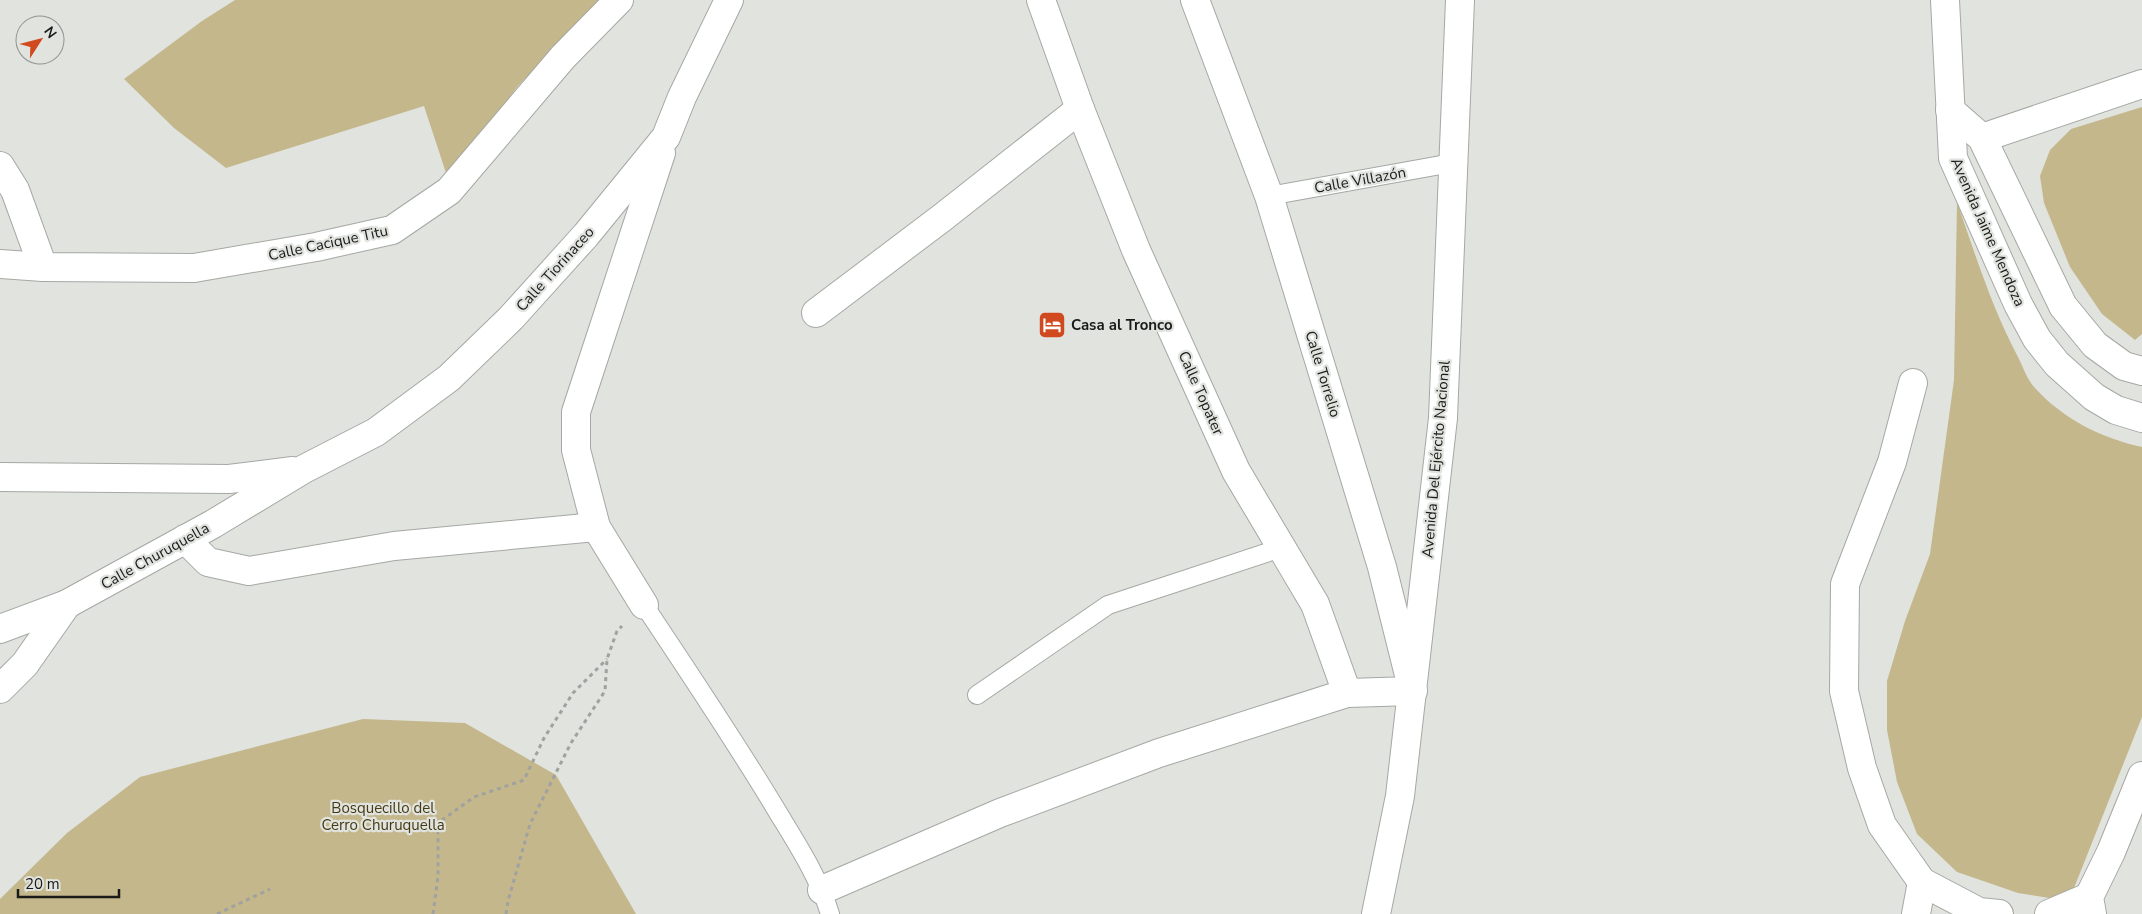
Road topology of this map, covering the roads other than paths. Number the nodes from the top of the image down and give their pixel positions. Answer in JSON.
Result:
{"nodes":[{"id":1,"x":619,"y":0,"type":"edge"},
{"id":2,"x":729,"y":0,"type":"edge"},
{"id":3,"x":1041,"y":0,"type":"edge"},
{"id":4,"x":1195,"y":0,"type":"edge"},
{"id":5,"x":1460,"y":0,"type":"edge"},
{"id":6,"x":1945,"y":0,"type":"edge"},
{"id":7,"x":2142,"y":84,"type":"edge"},
{"id":8,"x":1080,"y":109,"type":"junction"},
{"id":9,"x":1950,"y":110,"type":"junction"},
{"id":10,"x":666,"y":137,"type":"junction"},
{"id":11,"x":1982,"y":138,"type":"junction"},
{"id":12,"x":1452,"y":163,"type":"junction"},
{"id":13,"x":0,"y":166,"type":"edge"},
{"id":14,"x":1269,"y":196,"type":"junction"},
{"id":15,"x":0,"y":264,"type":"edge"},
{"id":16,"x":42,"y":267,"type":"junction"},
{"id":17,"x":816,"y":313,"type":"dead end"},
{"id":18,"x":2142,"y":371,"type":"edge"},
{"id":19,"x":1913,"y":383,"type":"dead end"},
{"id":20,"x":2142,"y":418,"type":"edge"},
{"id":21,"x":304,"y":469,"type":"junction"},
{"id":22,"x":0,"y":477,"type":"edge"},
{"id":23,"x":596,"y":527,"type":"junction"},
{"id":24,"x":185,"y":539,"type":"junction"},
{"id":25,"x":1281,"y":548,"type":"junction"},
{"id":26,"x":68,"y":604,"type":"junction"},
{"id":27,"x":644,"y":605,"type":"joint"},
{"id":28,"x":0,"y":629,"type":"edge"},
{"id":29,"x":0,"y":688,"type":"edge"},
{"id":30,"x":1413,"y":691,"type":"junction"},
{"id":31,"x":1347,"y":694,"type":"junction"},
{"id":32,"x":977,"y":695,"type":"dead end"},
{"id":33,"x":2142,"y":776,"type":"edge"},
{"id":34,"x":1922,"y":882,"type":"junction"},
{"id":35,"x":826,"y":902,"type":"edge"},
{"id":36,"x":2090,"y":905,"type":"edge"},
{"id":37,"x":1376,"y":914,"type":"edge"},
{"id":38,"x":1916,"y":914,"type":"edge"},
{"id":39,"x":1999,"y":914,"type":"edge"},
{"id":40,"x":2049,"y":914,"type":"edge"}],
"edges":[{"from":1,"to":16,"type":"street","name":"Calle Cacique Titu"},
{"from":2,"to":10,"type":"street","name":"Calle Tiorinaceo"},
{"from":3,"to":8,"type":"street","name":"Calle Topater"},
{"from":4,"to":14,"type":"street","name":"Calle Torrelio"},
{"from":5,"to":12,"type":"street","name":"Avenida Del Ejército Nacional"},
{"from":6,"to":9,"type":"street","name":"Avenida Jaime Mendoza"},
{"from":7,"to":11,"type":"street"},
{"from":8,"to":17,"type":"street"},
{"from":8,"to":25,"type":"street","name":"Calle Topater"},
{"from":9,"to":11,"type":"street"},
{"from":9,"to":20,"type":"street","name":"Avenida Jaime Mendoza"},
{"from":10,"to":21,"type":"street","name":"Calle Tiorinaceo"},
{"from":10,"to":23,"type":"street"},
{"from":11,"to":18,"type":"street"},
{"from":12,"to":14,"type":"lane","name":"Calle Villazón"},
{"from":12,"to":30,"type":"street","name":"Avenida Del Ejército Nacional"},
{"from":13,"to":16,"type":"street"},
{"from":14,"to":30,"type":"street","name":"Calle Torrelio"},
{"from":15,"to":16,"type":"street","name":"Calle Cacique Titu"},
{"from":19,"to":34,"type":"street"},
{"from":21,"to":22,"type":"street"},
{"from":21,"to":24,"type":"street","name":"Calle Churuquella"},
{"from":23,"to":24,"type":"street"},
{"from":23,"to":27,"type":"street"},
{"from":24,"to":26,"type":"street","name":"Calle Churuquella"},
{"from":25,"to":31,"type":"street","name":"Calle Topater"},
{"from":25,"to":32,"type":"lane"},
{"from":26,"to":28,"type":"street","name":"Calle Churuquella"},
{"from":26,"to":29,"type":"street"},
{"from":27,"to":35,"type":"lane"},
{"from":30,"to":31,"type":"street"},
{"from":30,"to":37,"type":"street","name":"Avenida Del Ejército Nacional"},
{"from":31,"to":35,"type":"street"},
{"from":33,"to":36,"type":"street"},
{"from":34,"to":38,"type":"street"},
{"from":34,"to":39,"type":"street"},
{"from":36,"to":40,"type":"street"}]}
